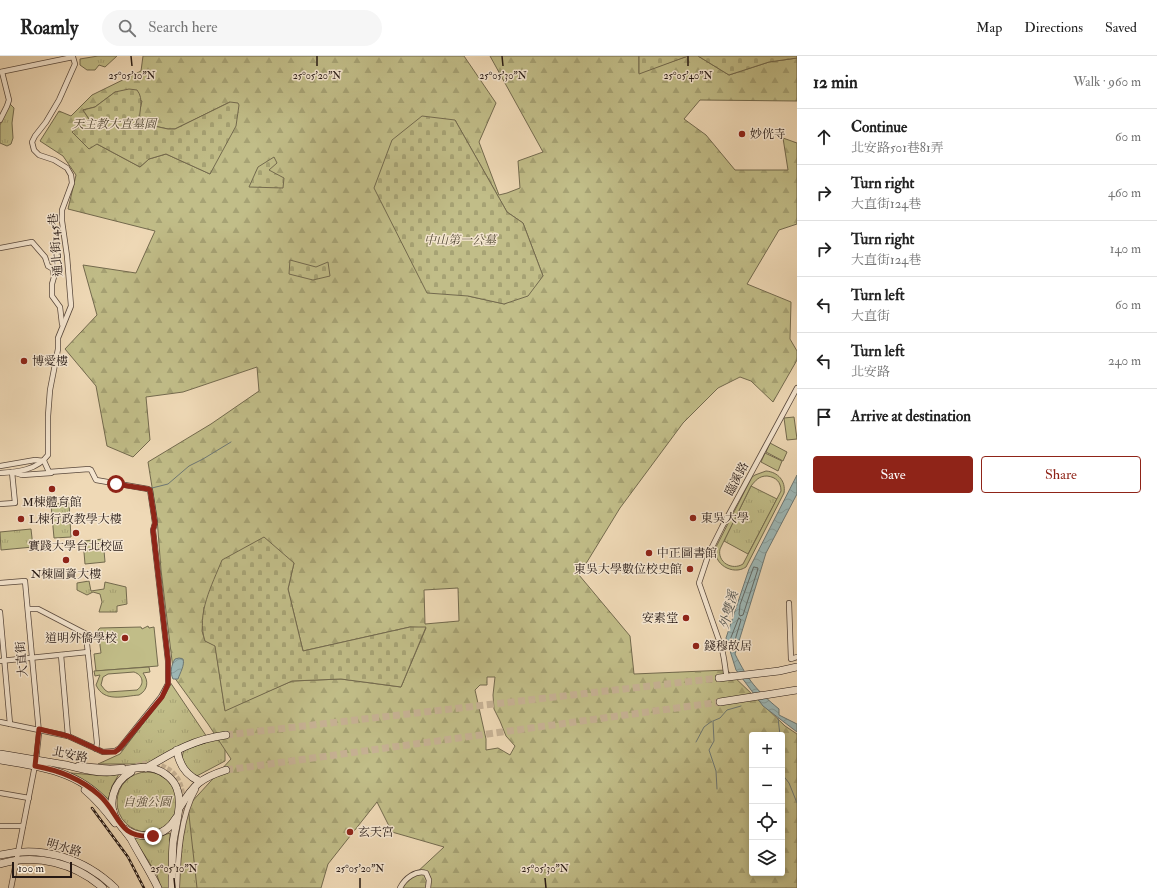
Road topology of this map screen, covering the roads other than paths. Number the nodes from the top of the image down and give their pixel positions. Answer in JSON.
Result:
{"nodes":[{"id":1,"x":1,"y":72,"type":"edge"},
{"id":2,"x":0,"y":120,"type":"edge"},
{"id":3,"x":0,"y":248,"type":"edge"},
{"id":4,"x":62,"y":326,"type":"junction"},
{"id":5,"x":797,"y":388,"type":"edge"},
{"id":6,"x":44,"y":461,"type":"junction"},
{"id":7,"x":0,"y":466,"type":"edge"},
{"id":8,"x":12,"y":472,"type":"junction"},
{"id":9,"x":52,"y":472,"type":"junction"},
{"id":10,"x":0,"y":473,"type":"edge"},
{"id":11,"x":0,"y":504,"type":"edge"},
{"id":12,"x":0,"y":583,"type":"edge"},
{"id":13,"x":789,"y":603,"type":"dead end"},
{"id":14,"x":28,"y":609,"type":"junction"},
{"id":15,"x":0,"y":612,"type":"edge"},
{"id":16,"x":797,"y":622,"type":"edge"},
{"id":17,"x":790,"y":626,"type":"junction"},
{"id":18,"x":88,"y":652,"type":"junction"},
{"id":19,"x":61,"y":655,"type":"junction"},
{"id":20,"x":797,"y":657,"type":"edge"},
{"id":21,"x":32,"y":658,"type":"junction"},
{"id":22,"x":2,"y":660,"type":"edge"},
{"id":23,"x":797,"y":667,"type":"edge"},
{"id":24,"x":726,"y":674,"type":"dead end"},
{"id":25,"x":719,"y":678,"type":"tunnel mouth"},
{"id":26,"x":797,"y":690,"type":"edge"},
{"id":27,"x":720,"y":702,"type":"tunnel mouth"},
{"id":28,"x":0,"y":722,"type":"edge"},
{"id":29,"x":10,"y":724,"type":"junction"},
{"id":30,"x":39,"y":729,"type":"junction"},
{"id":31,"x":226,"y":735,"type":"tunnel mouth"},
{"id":32,"x":68,"y":736,"type":"junction"},
{"id":33,"x":96,"y":749,"type":"junction"},
{"id":34,"x":177,"y":750,"type":"junction"},
{"id":35,"x":0,"y":754,"type":"edge"},
{"id":36,"x":0,"y":760,"type":"edge"},
{"id":37,"x":35,"y":763,"type":"junction"},
{"id":38,"x":136,"y":767,"type":"junction"},
{"id":39,"x":146,"y":768,"type":"junction"},
{"id":40,"x":226,"y":770,"type":"tunnel mouth"},
{"id":41,"x":64,"y":774,"type":"junction"},
{"id":42,"x":199,"y":781,"type":"junction"},
{"id":43,"x":0,"y":793,"type":"edge"},
{"id":44,"x":29,"y":798,"type":"junction"},
{"id":45,"x":180,"y":811,"type":"junction"},
{"id":46,"x":114,"y":813,"type":"junction"},
{"id":47,"x":0,"y":826,"type":"edge"},
{"id":48,"x":23,"y":826,"type":"junction"},
{"id":49,"x":124,"y":828,"type":"junction"},
{"id":50,"x":136,"y":848,"type":"junction"},
{"id":51,"x":179,"y":850,"type":"junction"},
{"id":52,"x":18,"y":852,"type":"junction"},
{"id":53,"x":0,"y":855,"type":"edge"},
{"id":54,"x":17,"y":860,"type":"junction"},
{"id":55,"x":0,"y":864,"type":"edge"},
{"id":56,"x":11,"y":888,"type":"edge"},
{"id":57,"x":103,"y":888,"type":"edge"},
{"id":58,"x":115,"y":888,"type":"edge"},
{"id":59,"x":158,"y":888,"type":"edge"},
{"id":60,"x":172,"y":888,"type":"edge"},
{"id":61,"x":177,"y":888,"type":"edge"},
{"id":62,"x":400,"y":888,"type":"edge"},
{"id":63,"x":428,"y":888,"type":"edge"}],
"edges":[{"from":1,"to":2,"type":"street"},
{"from":1,"to":4,"type":"street","name":"通北街145巷"},
{"from":3,"to":4,"type":"street"},
{"from":4,"to":6,"type":"street","name":"通北街145巷"},
{"from":5,"to":24,"type":"street","name":"臨溪路"},
{"from":6,"to":7,"type":"street"},
{"from":6,"to":8,"type":"street"},
{"from":6,"to":9,"type":"street"},
{"from":8,"to":9,"type":"street"},
{"from":8,"to":10,"type":"street"},
{"from":8,"to":11,"type":"street"},
{"from":9,"to":33,"type":"street"},
{"from":12,"to":14,"type":"street","name":"大直街"},
{"from":13,"to":17,"type":"street"},
{"from":14,"to":18,"type":"street"},
{"from":14,"to":21,"type":"street","name":"大直街"},
{"from":15,"to":22,"type":"street"},
{"from":16,"to":17,"type":"street"},
{"from":17,"to":20,"type":"street"},
{"from":18,"to":19,"type":"street"},
{"from":18,"to":33,"type":"street"},
{"from":19,"to":21,"type":"street"},
{"from":19,"to":32,"type":"street"},
{"from":21,"to":22,"type":"street"},
{"from":21,"to":30,"type":"street","name":"大直街"},
{"from":22,"to":29,"type":"street"},
{"from":23,"to":25,"type":"main road"},
{"from":26,"to":27,"type":"main road"},
{"from":28,"to":29,"type":"street"},
{"from":29,"to":30,"type":"street"},
{"from":30,"to":32,"type":"street"},
{"from":30,"to":37,"type":"street","name":"大直街"},
{"from":31,"to":34,"type":"main road"},
{"from":32,"to":33,"type":"street"},
{"from":34,"to":39,"type":"main road"},
{"from":34,"to":42,"type":"main road"},
{"from":35,"to":37,"type":"main road","name":"北安路"},
{"from":36,"to":37,"type":"main road","name":"北安路"},
{"from":37,"to":38,"type":"main road","name":"北安路"},
{"from":37,"to":41,"type":"main road","name":"北安路"},
{"from":37,"to":44,"type":"street","name":"大直街"},
{"from":38,"to":39,"type":"main road","name":"北安路"},
{"from":38,"to":46,"type":"main road"},
{"from":39,"to":45,"type":"main road","name":"北安路"},
{"from":40,"to":42,"type":"main road"},
{"from":41,"to":46,"type":"main road","name":"北安路"},
{"from":41,"to":50,"type":"main road"},
{"from":42,"to":45,"type":"main road"},
{"from":42,"to":51,"type":"street"},
{"from":43,"to":44,"type":"street"},
{"from":44,"to":48,"type":"street","name":"大直街"},
{"from":45,"to":49,"type":"main road"},
{"from":45,"to":51,"type":"street"},
{"from":45,"to":60,"type":"main road","name":"北安路"},
{"from":46,"to":49,"type":"main road","name":"北安路"},
{"from":47,"to":48,"type":"street"},
{"from":48,"to":52,"type":"street","name":"大直街"},
{"from":49,"to":50,"type":"main road","name":"北安路"},
{"from":50,"to":59,"type":"main road","name":"北安路"},
{"from":51,"to":61,"type":"street"},
{"from":52,"to":53,"type":"main road","name":"明水路"},
{"from":52,"to":54,"type":"street","name":"大直街"},
{"from":52,"to":58,"type":"main road","name":"明水路"},
{"from":54,"to":55,"type":"main road","name":"明水路"},
{"from":54,"to":56,"type":"street","name":"大直街"},
{"from":54,"to":57,"type":"main road","name":"明水路"},
{"from":62,"to":63,"type":"street"}]}
